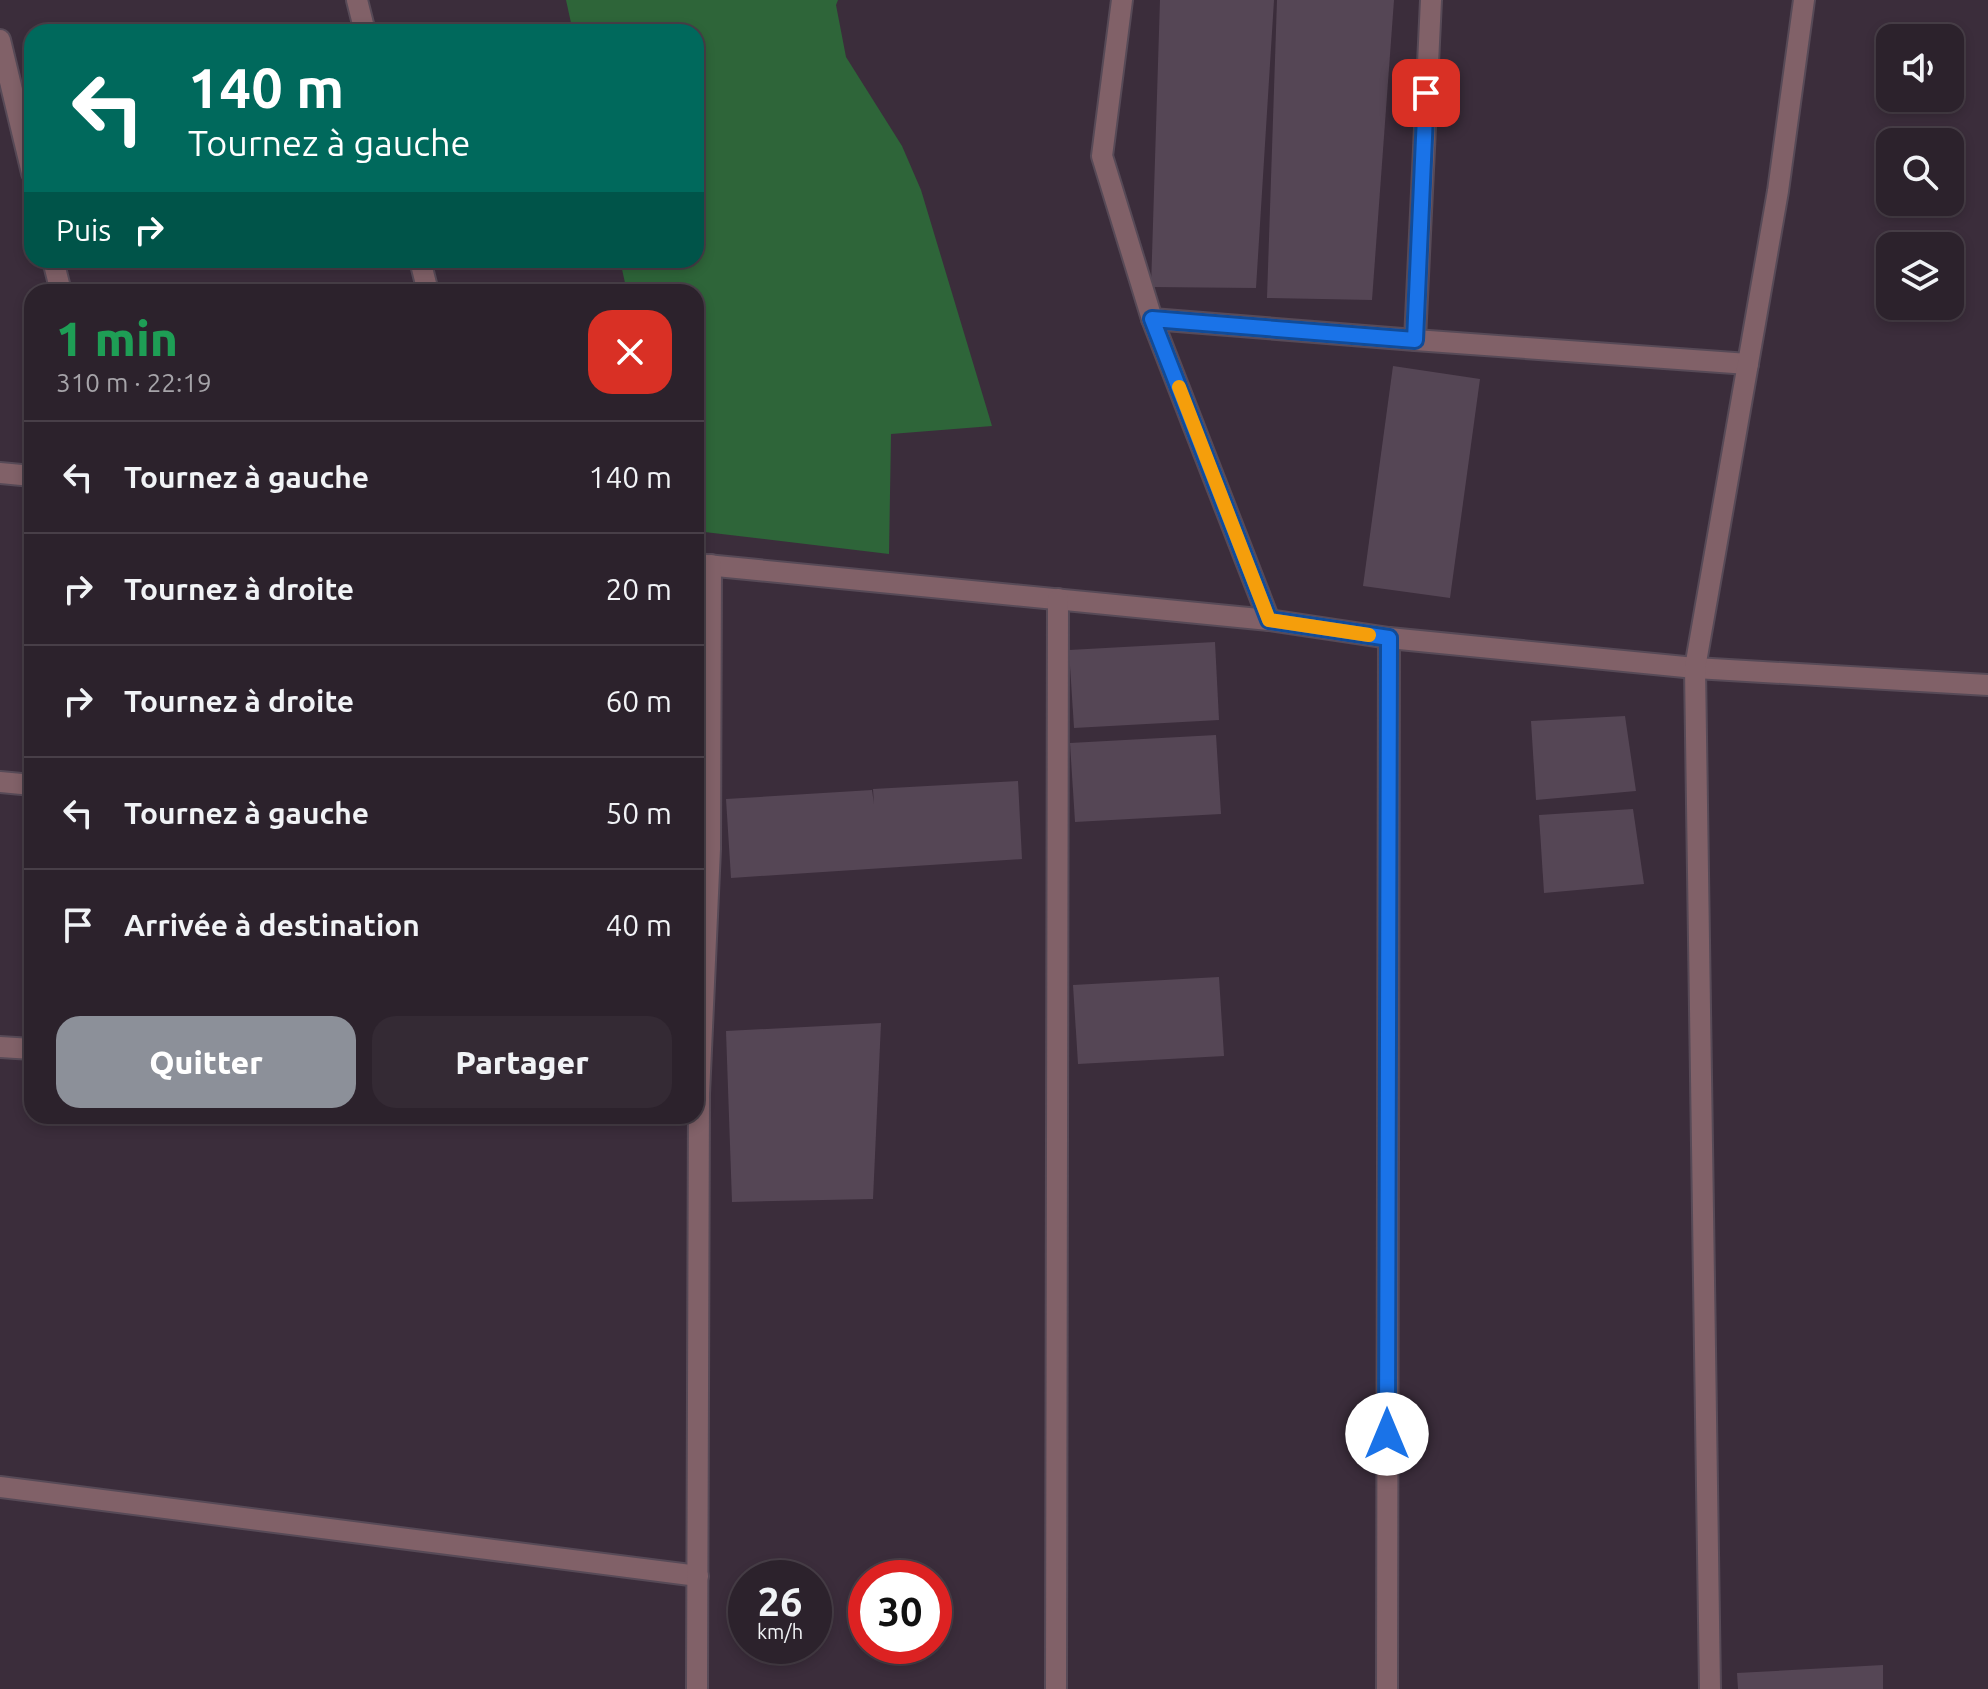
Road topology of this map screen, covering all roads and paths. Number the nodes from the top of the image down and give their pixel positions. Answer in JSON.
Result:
{"nodes":[{"id":1,"x":357,"y":0,"type":"edge"},
{"id":2,"x":1122,"y":0,"type":"edge"},
{"id":3,"x":1431,"y":0,"type":"edge"},
{"id":4,"x":1804,"y":0,"type":"edge"},
{"id":5,"x":363,"y":24,"type":"edge"},
{"id":6,"x":0,"y":40,"type":"edge"},
{"id":7,"x":24,"y":140,"type":"edge"},
{"id":8,"x":1152,"y":319,"type":"junction"},
{"id":9,"x":1415,"y":340,"type":"junction"},
{"id":10,"x":1748,"y":364,"type":"junction"},
{"id":11,"x":0,"y":473,"type":"edge"},
{"id":12,"x":24,"y":475,"type":"edge"},
{"id":13,"x":704,"y":564,"type":"edge"},
{"id":14,"x":1058,"y":599,"type":"junction"},
{"id":15,"x":1269,"y":620,"type":"junction"},
{"id":16,"x":1389,"y":638,"type":"junction"},
{"id":17,"x":1695,"y":668,"type":"junction"},
{"id":18,"x":1988,"y":685,"type":"edge"},
{"id":19,"x":0,"y":782,"type":"edge"},
{"id":20,"x":24,"y":784,"type":"edge"},
{"id":21,"x":0,"y":1047,"type":"edge"},
{"id":22,"x":24,"y":1048,"type":"edge"},
{"id":23,"x":698,"y":1124,"type":"edge"},
{"id":24,"x":0,"y":1487,"type":"edge"},
{"id":25,"x":698,"y":1576,"type":"junction"},
{"id":26,"x":697,"y":1689,"type":"edge"},
{"id":27,"x":1056,"y":1689,"type":"edge"},
{"id":28,"x":1387,"y":1689,"type":"edge"},
{"id":29,"x":1710,"y":1689,"type":"edge"}],
"edges":[{"from":1,"to":5,"type":"street"},
{"from":2,"to":8,"type":"street"},
{"from":3,"to":9,"type":"street"},
{"from":4,"to":10,"type":"street"},
{"from":6,"to":7,"type":"street"},
{"from":8,"to":9,"type":"street"},
{"from":8,"to":15,"type":"street"},
{"from":9,"to":10,"type":"street"},
{"from":10,"to":17,"type":"street"},
{"from":11,"to":12,"type":"street"},
{"from":13,"to":14,"type":"street"},
{"from":14,"to":15,"type":"street"},
{"from":14,"to":27,"type":"street"},
{"from":15,"to":16,"type":"street"},
{"from":16,"to":17,"type":"street"},
{"from":16,"to":28,"type":"street"},
{"from":17,"to":18,"type":"street"},
{"from":17,"to":29,"type":"street"},
{"from":19,"to":20,"type":"street"},
{"from":21,"to":22,"type":"street"},
{"from":23,"to":25,"type":"street"},
{"from":24,"to":25,"type":"street"},
{"from":25,"to":26,"type":"street"}]}
